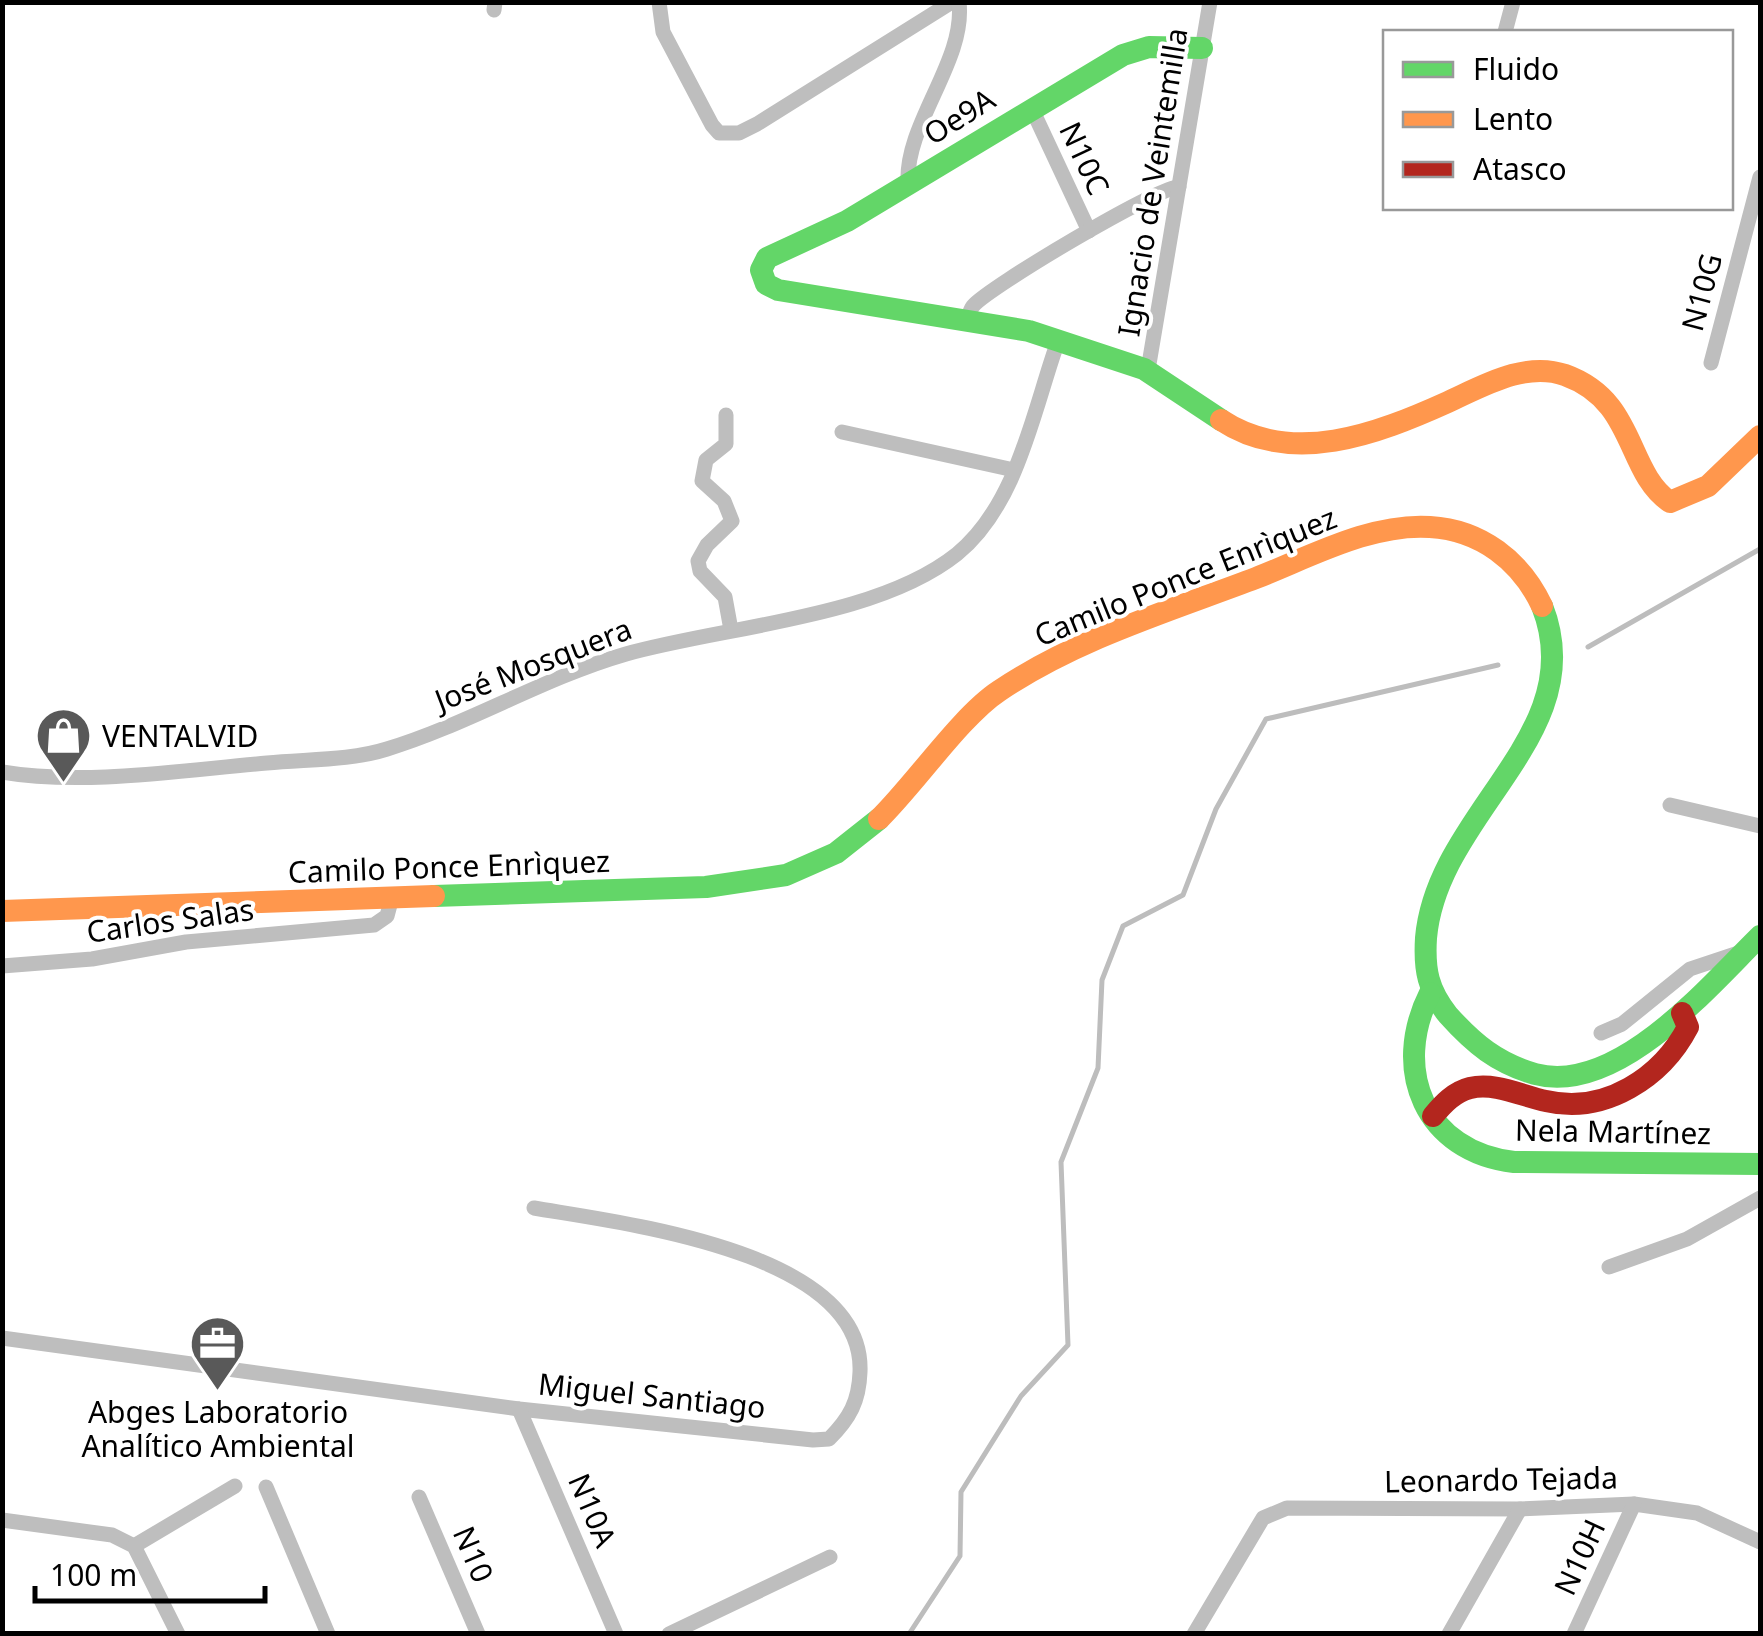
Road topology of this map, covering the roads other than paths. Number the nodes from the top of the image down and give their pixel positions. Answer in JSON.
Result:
{"nodes":[{"id":1,"x":955,"y":2,"type":"edge"},
{"id":2,"x":1210,"y":2,"type":"edge"},
{"id":3,"x":1513,"y":2,"type":"edge"},
{"id":4,"x":658,"y":11,"type":"edge"},
{"id":5,"x":1506,"y":30,"type":"edge"},
{"id":6,"x":1202,"y":48,"type":"junction"},
{"id":7,"x":1031,"y":107,"type":"junction"},
{"id":8,"x":1760,"y":177,"type":"edge"},
{"id":9,"x":908,"y":183,"type":"junction"},
{"id":10,"x":1179,"y":188,"type":"junction"},
{"id":11,"x":1089,"y":231,"type":"junction"},
{"id":12,"x":967,"y":320,"type":"junction"},
{"id":13,"x":1056,"y":344,"type":"junction"},
{"id":14,"x":1711,"y":362,"type":"dead end"},
{"id":15,"x":1148,"y":370,"type":"junction"},
{"id":16,"x":726,"y":415,"type":"dead end"},
{"id":17,"x":842,"y":432,"type":"dead end"},
{"id":18,"x":1760,"y":436,"type":"edge"},
{"id":19,"x":1014,"y":470,"type":"junction"},
{"id":20,"x":731,"y":630,"type":"junction"},
{"id":21,"x":2,"y":772,"type":"edge"},
{"id":22,"x":1670,"y":804,"type":"dead end"},
{"id":23,"x":1760,"y":826,"type":"edge"},
{"id":24,"x":391,"y":901,"type":"junction"},
{"id":25,"x":2,"y":911,"type":"edge"},
{"id":26,"x":1753,"y":943,"type":"edge"},
{"id":27,"x":2,"y":966,"type":"edge"},
{"id":28,"x":1430,"y":994,"type":"junction"},
{"id":29,"x":1682,"y":1013,"type":"junction"},
{"id":30,"x":1601,"y":1033,"type":"dead end"},
{"id":31,"x":1433,"y":1116,"type":"junction"},
{"id":32,"x":1760,"y":1164,"type":"edge"},
{"id":33,"x":1760,"y":1198,"type":"edge"},
{"id":34,"x":534,"y":1208,"type":"dead end"},
{"id":35,"x":1608,"y":1267,"type":"dead end"},
{"id":36,"x":2,"y":1338,"type":"edge"},
{"id":37,"x":520,"y":1408,"type":"junction"},
{"id":38,"x":235,"y":1486,"type":"dead end"},
{"id":39,"x":266,"y":1487,"type":"dead end"},
{"id":40,"x":419,"y":1497,"type":"dead end"},
{"id":41,"x":1634,"y":1504,"type":"junction"},
{"id":42,"x":1520,"y":1509,"type":"junction"},
{"id":43,"x":2,"y":1520,"type":"edge"},
{"id":44,"x":1760,"y":1542,"type":"edge"},
{"id":45,"x":134,"y":1546,"type":"junction"},
{"id":46,"x":830,"y":1557,"type":"dead end"},
{"id":47,"x":178,"y":1634,"type":"edge"},
{"id":48,"x":328,"y":1634,"type":"edge"},
{"id":49,"x":478,"y":1634,"type":"edge"},
{"id":50,"x":616,"y":1634,"type":"edge"},
{"id":51,"x":669,"y":1634,"type":"edge"},
{"id":52,"x":1194,"y":1634,"type":"edge"},
{"id":53,"x":1450,"y":1634,"type":"edge"},
{"id":54,"x":1574,"y":1634,"type":"edge"}],
"edges":[{"from":1,"to":4,"type":"street"},
{"from":1,"to":9,"type":"street"},
{"from":2,"to":6,"type":"street","name":"Ignacio de Veintemilla"},
{"from":3,"to":5,"type":"street"},
{"from":6,"to":7,"type":"main road","name":"Oe9A"},
{"from":6,"to":10,"type":"street","name":"Ignacio de Veintemilla"},
{"from":7,"to":9,"type":"main road","name":"Oe9A"},
{"from":7,"to":11,"type":"street","name":"N10C"},
{"from":8,"to":14,"type":"street","name":"N10G"},
{"from":9,"to":12,"type":"main road","name":"Oe9A"},
{"from":10,"to":11,"type":"street"},
{"from":10,"to":15,"type":"street","name":"Ignacio de Veintemilla"},
{"from":11,"to":12,"type":"street"},
{"from":12,"to":13,"type":"main road"},
{"from":13,"to":15,"type":"main road"},
{"from":13,"to":19,"type":"street","name":"José Mosquera"},
{"from":15,"to":18,"type":"main road"},
{"from":16,"to":20,"type":"street"},
{"from":17,"to":19,"type":"street"},
{"from":19,"to":20,"type":"street","name":"José Mosquera"},
{"from":20,"to":21,"type":"street","name":"José Mosquera"},
{"from":22,"to":23,"type":"street"},
{"from":24,"to":25,"type":"main road","name":"Camilo Ponce Enrìquez"},
{"from":24,"to":27,"type":"street","name":"Carlos Salas"},
{"from":24,"to":28,"type":"main road","name":"Camilo Ponce Enrìquez"},
{"from":26,"to":29,"type":"main road"},
{"from":26,"to":30,"type":"street"},
{"from":28,"to":29,"type":"main road"},
{"from":28,"to":31,"type":"main road","name":"Nela Martínez"},
{"from":29,"to":31,"type":"main road"},
{"from":31,"to":32,"type":"main road","name":"Nela Martínez"},
{"from":33,"to":35,"type":"street"},
{"from":34,"to":37,"type":"street","name":"Miguel Santiago"},
{"from":36,"to":37,"type":"street","name":"Miguel Santiago"},
{"from":37,"to":50,"type":"street","name":"N10A"},
{"from":38,"to":45,"type":"street"},
{"from":39,"to":48,"type":"street"},
{"from":40,"to":49,"type":"street","name":"N10"},
{"from":41,"to":42,"type":"street","name":"Leonardo Tejada"},
{"from":41,"to":44,"type":"street","name":"Leonardo Tejada"},
{"from":41,"to":54,"type":"street","name":"N10H"},
{"from":42,"to":52,"type":"street","name":"Leonardo Tejada"},
{"from":42,"to":53,"type":"street"},
{"from":43,"to":45,"type":"street"},
{"from":45,"to":47,"type":"street"},
{"from":46,"to":51,"type":"street"}]}
